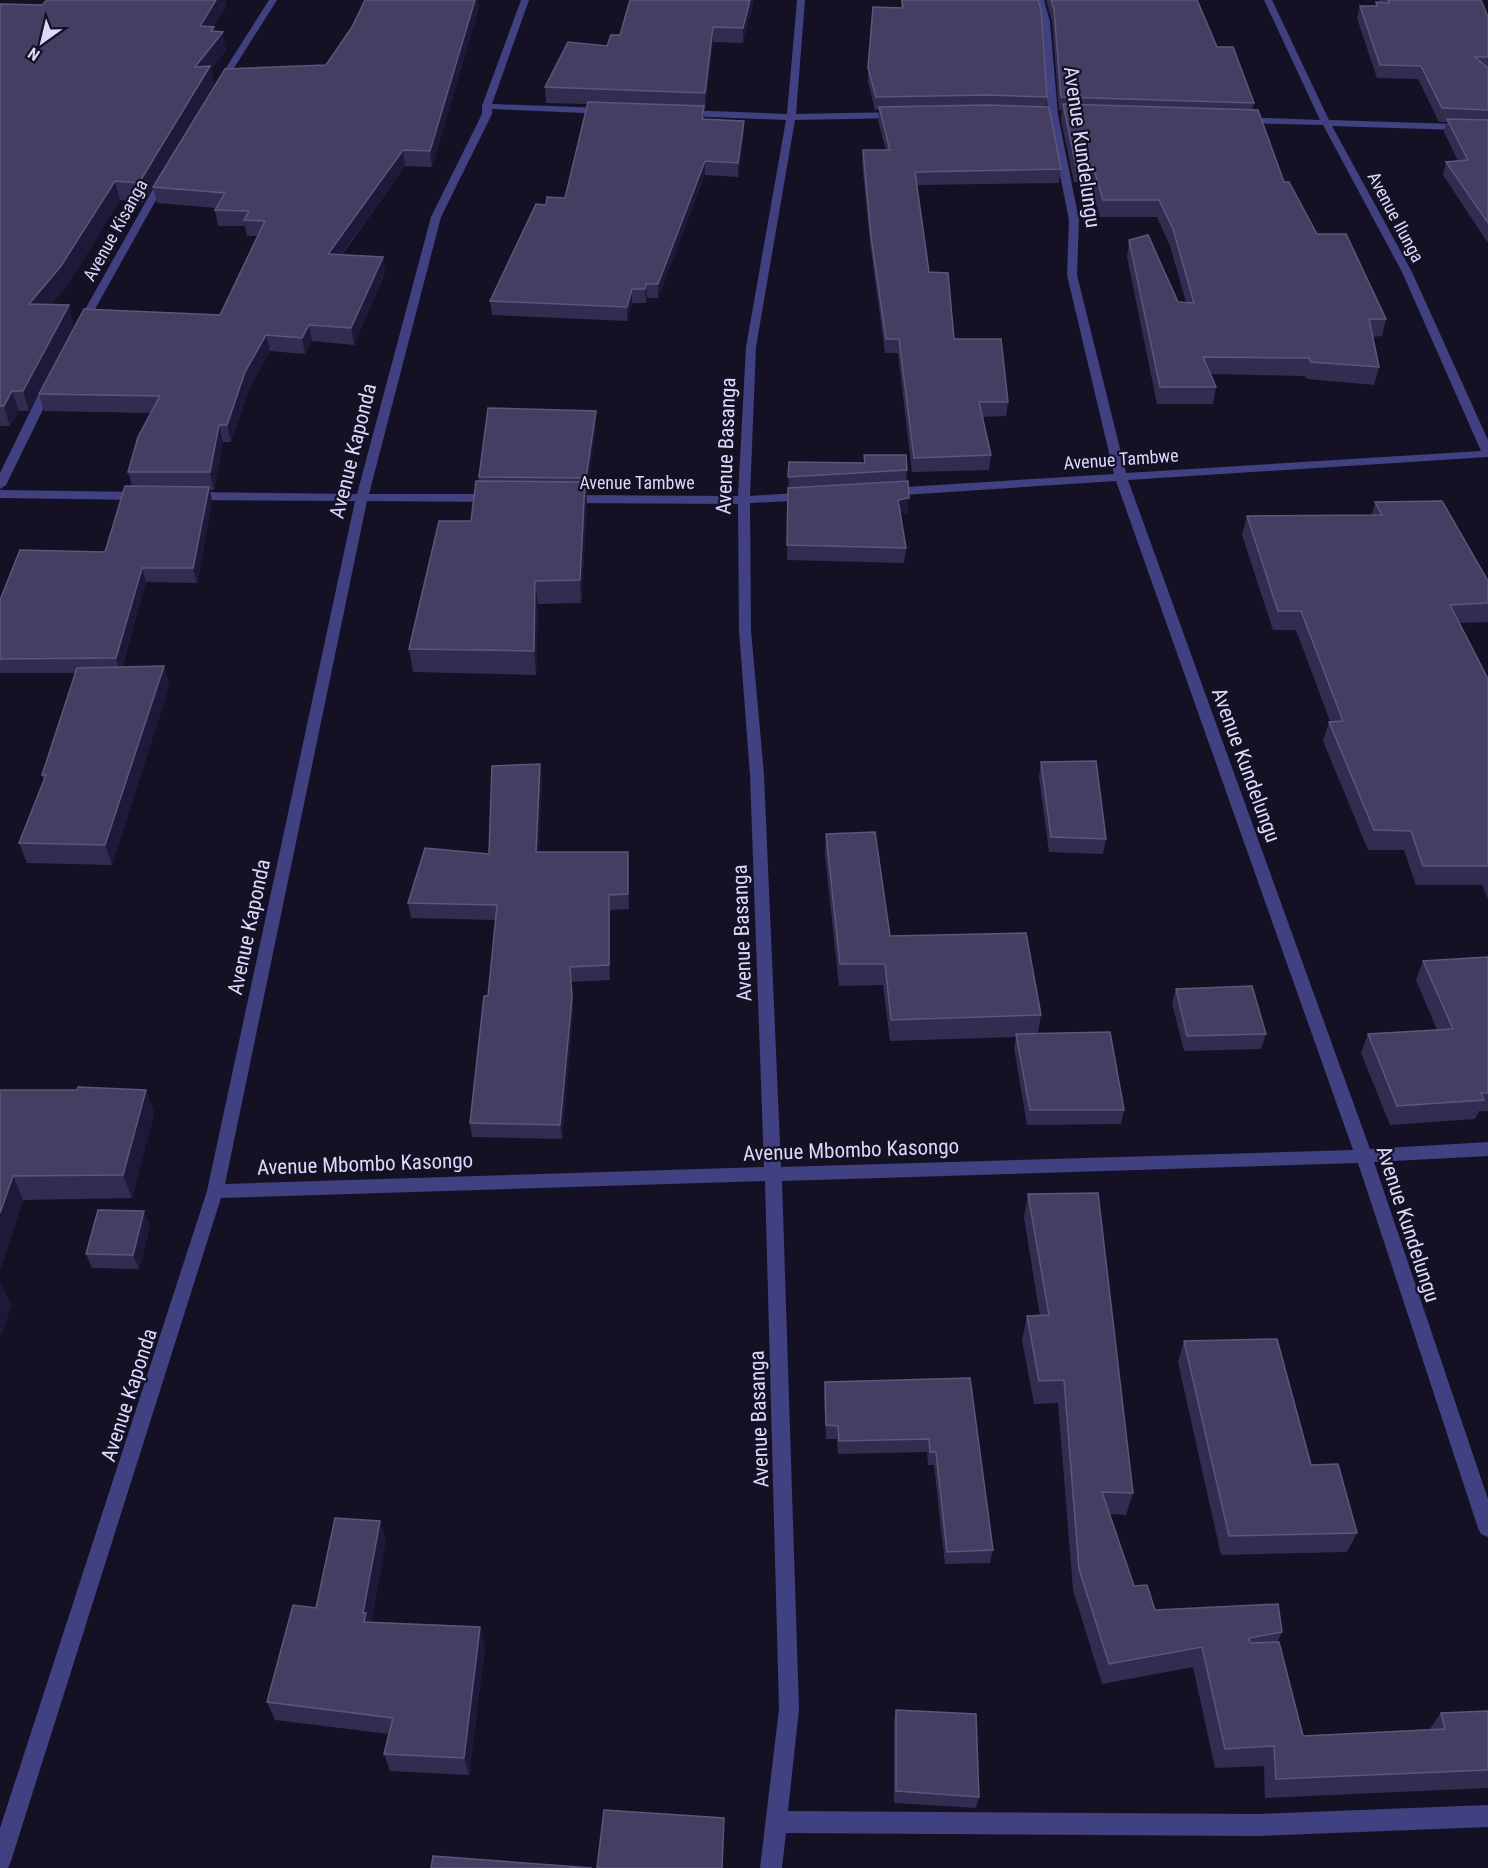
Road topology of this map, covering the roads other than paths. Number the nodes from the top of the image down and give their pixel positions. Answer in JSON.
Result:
{"nodes":[{"id":1,"x":273,"y":0,"type":"edge"},
{"id":2,"x":525,"y":0,"type":"edge"},
{"id":3,"x":801,"y":0,"type":"edge"},
{"id":4,"x":1040,"y":0,"type":"edge"},
{"id":5,"x":1268,"y":0,"type":"edge"},
{"id":6,"x":210,"y":100,"type":"edge"},
{"id":7,"x":487,"y":106,"type":"junction"},
{"id":8,"x":616,"y":111,"type":"edge"},
{"id":9,"x":674,"y":113,"type":"edge"},
{"id":10,"x":907,"y":115,"type":"edge"},
{"id":11,"x":791,"y":117,"type":"junction"},
{"id":12,"x":1231,"y":120,"type":"edge"},
{"id":13,"x":1326,"y":123,"type":"junction"},
{"id":14,"x":1488,"y":128,"type":"edge"},
{"id":15,"x":173,"y":160,"type":"edge"},
{"id":16,"x":75,"y":336,"type":"edge"},
{"id":17,"x":52,"y":377,"type":"edge"},
{"id":18,"x":1488,"y":453,"type":"edge"},
{"id":19,"x":1120,"y":478,"type":"junction"},
{"id":20,"x":0,"y":485,"type":"edge"},
{"id":21,"x":874,"y":492,"type":"edge"},
{"id":22,"x":0,"y":494,"type":"edge"},
{"id":23,"x":152,"y":496,"type":"edge"},
{"id":24,"x":175,"y":496,"type":"edge"},
{"id":25,"x":815,"y":496,"type":"edge"},
{"id":26,"x":362,"y":497,"type":"junction"},
{"id":27,"x":506,"y":498,"type":"edge"},
{"id":28,"x":553,"y":499,"type":"edge"},
{"id":29,"x":744,"y":500,"type":"junction"},
{"id":30,"x":1488,"y":1149,"type":"edge"},
{"id":31,"x":1364,"y":1156,"type":"junction"},
{"id":32,"x":773,"y":1175,"type":"junction"},
{"id":33,"x":215,"y":1191,"type":"junction"},
{"id":34,"x":1488,"y":1528,"type":"edge"},
{"id":35,"x":1488,"y":1816,"type":"edge"},
{"id":36,"x":776,"y":1821,"type":"junction"},
{"id":37,"x":0,"y":1860,"type":"edge"},
{"id":38,"x":771,"y":1868,"type":"edge"}],
"edges":[{"from":1,"to":6,"type":"street"},
{"from":2,"to":7,"type":"street","name":"Avenue Kaponda"},
{"from":3,"to":11,"type":"street","name":"Avenue Basanga"},
{"from":4,"to":19,"type":"street","name":"Avenue Kundelungu"},
{"from":5,"to":13,"type":"street","name":"Avenue Ilunga"},
{"from":7,"to":8,"type":"street"},
{"from":7,"to":26,"type":"street","name":"Avenue Kaponda"},
{"from":9,"to":11,"type":"street"},
{"from":10,"to":11,"type":"street"},
{"from":11,"to":29,"type":"street","name":"Avenue Basanga"},
{"from":12,"to":13,"type":"street"},
{"from":13,"to":14,"type":"street"},
{"from":13,"to":18,"type":"street","name":"Avenue Ilunga"},
{"from":15,"to":16,"type":"street","name":"Avenue Kisanga"},
{"from":17,"to":20,"type":"street"},
{"from":18,"to":19,"type":"street","name":"Avenue Tambwe"},
{"from":19,"to":21,"type":"street","name":"Avenue Tambwe"},
{"from":19,"to":31,"type":"street","name":"Avenue Kundelungu"},
{"from":22,"to":23,"type":"street"},
{"from":24,"to":26,"type":"street"},
{"from":25,"to":29,"type":"street","name":"Avenue Tambwe"},
{"from":26,"to":27,"type":"street"},
{"from":26,"to":33,"type":"street","name":"Avenue Kaponda"},
{"from":28,"to":29,"type":"street","name":"Avenue Tambwe"},
{"from":29,"to":32,"type":"street","name":"Avenue Basanga"},
{"from":30,"to":31,"type":"street","name":"Avenue Mbombo Kasongo"},
{"from":31,"to":32,"type":"street","name":"Avenue Mbombo Kasongo"},
{"from":31,"to":34,"type":"street","name":"Avenue Kundelungu"},
{"from":32,"to":33,"type":"street","name":"Avenue Mbombo Kasongo"},
{"from":32,"to":36,"type":"street","name":"Avenue Basanga"},
{"from":33,"to":37,"type":"street","name":"Avenue Kaponda"},
{"from":35,"to":36,"type":"street"},
{"from":36,"to":38,"type":"street","name":"Avenue Basanga"}]}
